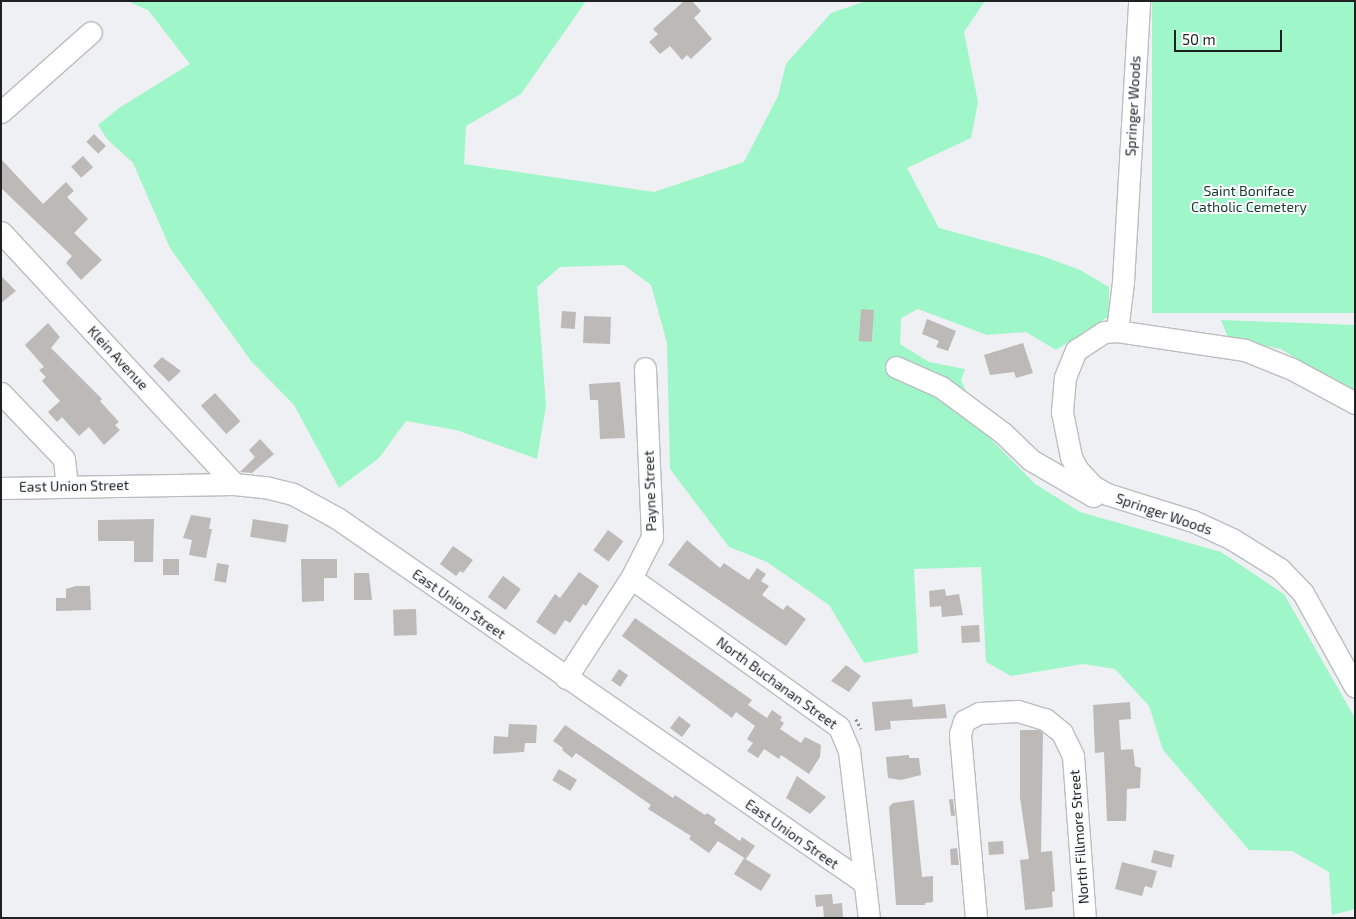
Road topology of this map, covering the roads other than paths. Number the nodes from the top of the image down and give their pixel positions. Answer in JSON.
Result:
{"nodes":[{"id":1,"x":1139,"y":1,"type":"edge"},
{"id":2,"x":92,"y":32,"type":"dead end"},
{"id":3,"x":1,"y":112,"type":"edge"},
{"id":4,"x":1,"y":232,"type":"edge"},
{"id":5,"x":1117,"y":331,"type":"junction"},
{"id":6,"x":896,"y":367,"type":"dead end"},
{"id":7,"x":645,"y":368,"type":"dead end"},
{"id":8,"x":1,"y":393,"type":"edge"},
{"id":9,"x":1355,"y":403,"type":"edge"},
{"id":10,"x":234,"y":484,"type":"junction"},
{"id":11,"x":67,"y":486,"type":"junction"},
{"id":12,"x":1,"y":488,"type":"edge"},
{"id":13,"x":1107,"y":494,"type":"junction"},
{"id":14,"x":631,"y":578,"type":"junction"},
{"id":15,"x":566,"y":678,"type":"junction"},
{"id":16,"x":1355,"y":687,"type":"edge"},
{"id":17,"x":865,"y":883,"type":"junction"},
{"id":18,"x":868,"y":918,"type":"edge"},
{"id":19,"x":976,"y":918,"type":"edge"},
{"id":20,"x":1085,"y":918,"type":"edge"}],
"edges":[{"from":1,"to":5,"type":"street","name":"Springer Woods"},
{"from":2,"to":3,"type":"street"},
{"from":4,"to":10,"type":"street","name":"Klein Avenue"},
{"from":5,"to":9,"type":"street","name":"Springer Woods"},
{"from":5,"to":13,"type":"street","name":"Springer Woods"},
{"from":6,"to":13,"type":"street"},
{"from":7,"to":14,"type":"street","name":"Payne Street"},
{"from":8,"to":11,"type":"street"},
{"from":10,"to":11,"type":"street","name":"East Union Street"},
{"from":10,"to":15,"type":"street","name":"East Union Street"},
{"from":11,"to":12,"type":"street","name":"East Union Street"},
{"from":13,"to":16,"type":"street","name":"Springer Woods"},
{"from":14,"to":15,"type":"street","name":"Payne Street"},
{"from":14,"to":17,"type":"street","name":"North Buchanan Street"},
{"from":15,"to":17,"type":"street","name":"East Union Street"},
{"from":17,"to":18,"type":"street","name":"North Buchanan Street"},
{"from":19,"to":20,"type":"street","name":"North Fillmore Street"}]}
